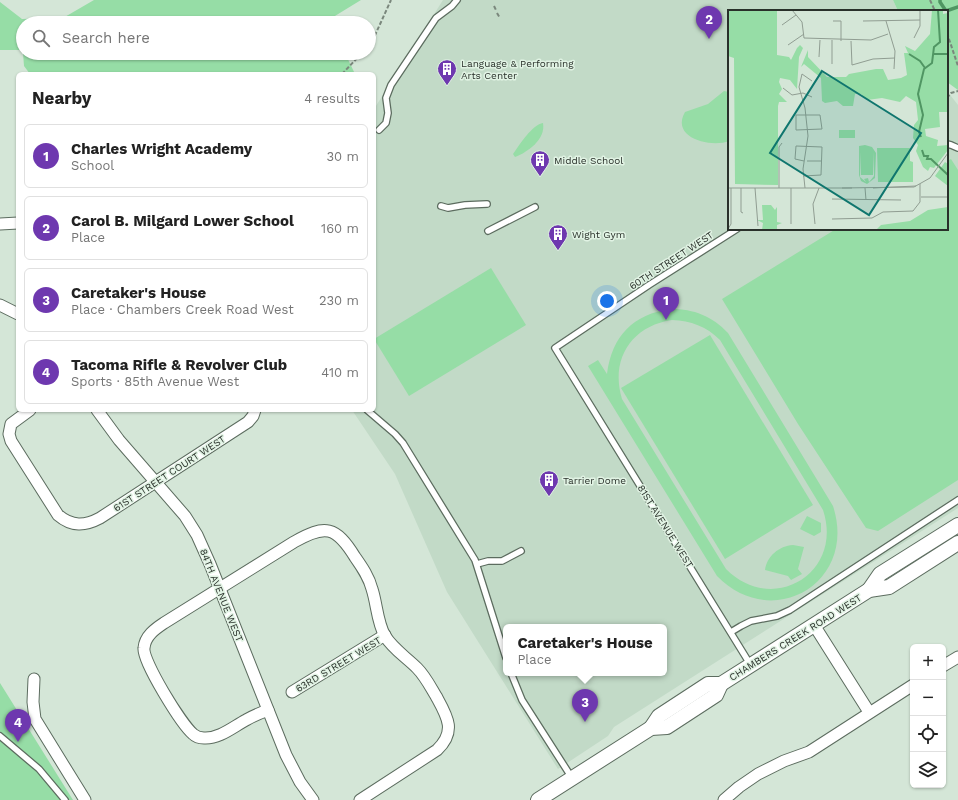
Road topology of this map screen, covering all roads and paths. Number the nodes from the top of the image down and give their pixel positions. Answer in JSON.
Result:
{"nodes":[{"id":1,"x":391,"y":0,"type":"edge"},
{"id":2,"x":456,"y":0,"type":"edge"},
{"id":3,"x":930,"y":0,"type":"edge"},
{"id":4,"x":494,"y":6,"type":"dead end"},
{"id":5,"x":496,"y":10,"type":"dead end"},
{"id":6,"x":935,"y":10,"type":"edge"},
{"id":7,"x":498,"y":13,"type":"dead end"},
{"id":8,"x":500,"y":18,"type":"dead end"},
{"id":9,"x":376,"y":33,"type":"edge"},
{"id":10,"x":948,"y":36,"type":"edge"},
{"id":11,"x":355,"y":60,"type":"edge"},
{"id":12,"x":958,"y":66,"type":"edge"},
{"id":13,"x":344,"y":72,"type":"edge"},
{"id":14,"x":958,"y":91,"type":"edge"},
{"id":15,"x":948,"y":97,"type":"edge"},
{"id":16,"x":379,"y":130,"type":"dead end"},
{"id":17,"x":948,"y":143,"type":"edge"},
{"id":18,"x":958,"y":148,"type":"edge"},
{"id":19,"x":487,"y":204,"type":"dead end"},
{"id":20,"x":440,"y":206,"type":"dead end"},
{"id":21,"x":535,"y":207,"type":"dead end"},
{"id":22,"x":0,"y":224,"type":"edge"},
{"id":23,"x":16,"y":224,"type":"edge"},
{"id":24,"x":736,"y":230,"type":"edge"},
{"id":25,"x":488,"y":231,"type":"dead end"},
{"id":26,"x":0,"y":305,"type":"edge"},
{"id":27,"x":16,"y":313,"type":"edge"},
{"id":28,"x":556,"y":348,"type":"joint"},
{"id":29,"x":27,"y":412,"type":"edge"},
{"id":30,"x":98,"y":412,"type":"edge"},
{"id":31,"x":254,"y":412,"type":"edge"},
{"id":32,"x":369,"y":412,"type":"edge"},
{"id":33,"x":155,"y":481,"type":"junction"},
{"id":34,"x":958,"y":500,"type":"edge"},
{"id":35,"x":958,"y":525,"type":"edge"},
{"id":36,"x":958,"y":543,"type":"edge"},
{"id":37,"x":521,"y":551,"type":"dead end"},
{"id":38,"x":477,"y":564,"type":"junction"},
{"id":39,"x":220,"y":589,"type":"junction"},
{"id":40,"x":870,"y":590,"type":"junction"},
{"id":41,"x":814,"y":626,"type":"junction"},
{"id":42,"x":731,"y":632,"type":"junction"},
{"id":43,"x":385,"y":635,"type":"junction"},
{"id":44,"x":503,"y":648,"type":"edge"},
{"id":45,"x":958,"y":657,"type":"edge"},
{"id":46,"x":750,"y":664,"type":"junction"},
{"id":47,"x":946,"y":664,"type":"edge"},
{"id":48,"x":512,"y":676,"type":"edge"},
{"id":49,"x":34,"y":679,"type":"dead end"},
{"id":50,"x":910,"y":687,"type":"edge"},
{"id":51,"x":292,"y":692,"type":"dead end"},
{"id":52,"x":268,"y":710,"type":"junction"},
{"id":53,"x":869,"y":712,"type":"junction"},
{"id":54,"x":0,"y":736,"type":"edge"},
{"id":55,"x":572,"y":778,"type":"junction"},
{"id":56,"x":65,"y":800,"type":"edge"},
{"id":57,"x":85,"y":800,"type":"edge"},
{"id":58,"x":313,"y":800,"type":"edge"},
{"id":59,"x":360,"y":800,"type":"edge"},
{"id":60,"x":538,"y":800,"type":"edge"},
{"id":61,"x":724,"y":800,"type":"edge"}],
"edges":[{"from":1,"to":9,"type":"path"},
{"from":2,"to":16,"type":"lane"},
{"from":3,"to":6,"type":"path"},
{"from":4,"to":5,"type":"path"},
{"from":7,"to":8,"type":"path"},
{"from":10,"to":12,"type":"path"},
{"from":11,"to":13,"type":"path"},
{"from":14,"to":15,"type":"path"},
{"from":17,"to":18,"type":"lane"},
{"from":19,"to":20,"type":"lane"},
{"from":21,"to":25,"type":"lane"},
{"from":22,"to":23,"type":"street"},
{"from":24,"to":28,"type":"lane","name":"60TH STREET WEST"},
{"from":26,"to":27,"type":"street"},
{"from":28,"to":42,"type":"lane","name":"81ST AVENUE WEST"},
{"from":29,"to":33,"type":"street","name":"61ST STREET COURT WEST"},
{"from":30,"to":33,"type":"street","name":"84TH AVENUE WEST"},
{"from":31,"to":33,"type":"street","name":"61ST STREET COURT WEST"},
{"from":32,"to":38,"type":"lane"},
{"from":33,"to":39,"type":"street","name":"84TH AVENUE WEST"},
{"from":34,"to":42,"type":"lane"},
{"from":35,"to":40,"type":"street","name":"CHAMBERS CREEK ROAD WEST"},
{"from":36,"to":40,"type":"street","name":"CHAMBERS CREEK ROAD WEST"},
{"from":37,"to":38,"type":"lane"},
{"from":38,"to":44,"type":"lane"},
{"from":39,"to":43,"type":"street"},
{"from":39,"to":52,"type":"street","name":"84TH AVENUE WEST"},
{"from":39,"to":52,"type":"street"},
{"from":40,"to":41,"type":"street","name":"CHAMBERS CREEK ROAD WEST"},
{"from":41,"to":46,"type":"street","name":"CHAMBERS CREEK ROAD WEST"},
{"from":41,"to":53,"type":"street"},
{"from":42,"to":46,"type":"lane","name":"81ST AVENUE WEST"},
{"from":43,"to":51,"type":"street","name":"63RD STREET WEST"},
{"from":43,"to":59,"type":"street"},
{"from":45,"to":47,"type":"street"},
{"from":46,"to":55,"type":"street","name":"CHAMBERS CREEK ROAD WEST"},
{"from":48,"to":55,"type":"lane"},
{"from":49,"to":57,"type":"street"},
{"from":50,"to":53,"type":"street"},
{"from":52,"to":58,"type":"street","name":"84TH AVENUE WEST"},
{"from":53,"to":61,"type":"street"},
{"from":54,"to":56,"type":"lane"},
{"from":55,"to":60,"type":"street","name":"CHAMBERS CREEK ROAD WEST"}]}
